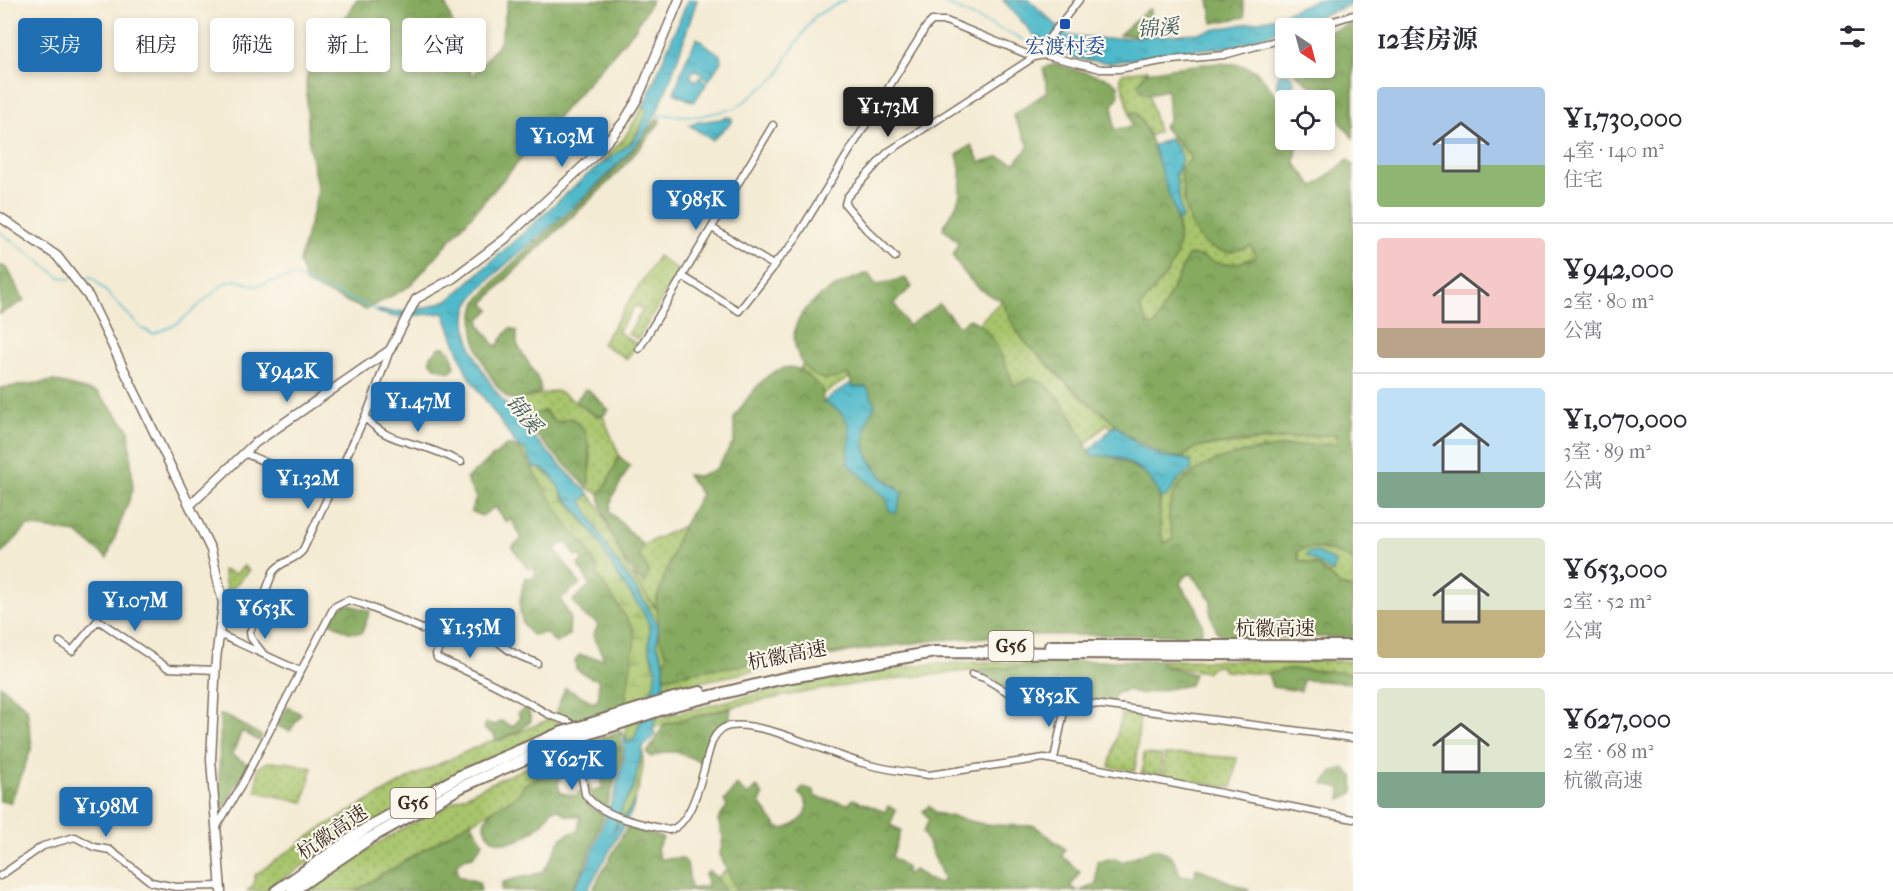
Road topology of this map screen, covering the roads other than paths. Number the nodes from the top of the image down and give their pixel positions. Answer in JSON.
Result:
{"nodes":[{"id":1,"x":679,"y":0,"type":"edge"},
{"id":2,"x":1079,"y":0,"type":"edge"},
{"id":3,"x":1353,"y":15,"type":"edge"},
{"id":4,"x":1335,"y":21,"type":"edge"},
{"id":5,"x":1275,"y":41,"type":"edge"},
{"id":6,"x":1034,"y":57,"type":"junction"},
{"id":7,"x":773,"y":125,"type":"dead end"},
{"id":8,"x":0,"y":217,"type":"edge"},
{"id":9,"x":712,"y":228,"type":"junction"},
{"id":10,"x":895,"y":256,"type":"dead end"},
{"id":11,"x":777,"y":263,"type":"junction"},
{"id":12,"x":682,"y":276,"type":"junction"},
{"id":13,"x":639,"y":349,"type":"dead end"},
{"id":14,"x":390,"y":350,"type":"junction"},
{"id":15,"x":365,"y":417,"type":"junction"},
{"id":16,"x":244,"y":453,"type":"junction"},
{"id":17,"x":461,"y":462,"type":"dead end"},
{"id":18,"x":331,"y":490,"type":"junction"},
{"id":19,"x":190,"y":505,"type":"junction"},
{"id":20,"x":219,"y":634,"type":"junction"},
{"id":21,"x":444,"y":638,"type":"junction"},
{"id":22,"x":60,"y":642,"type":"dead end"},
{"id":23,"x":1353,"y":646,"type":"edge"},
{"id":24,"x":262,"y":652,"type":"junction"},
{"id":25,"x":1353,"y":655,"type":"edge"},
{"id":26,"x":537,"y":663,"type":"dead end"},
{"id":27,"x":215,"y":670,"type":"junction"},
{"id":28,"x":300,"y":671,"type":"junction"},
{"id":29,"x":972,"y":675,"type":"dead end"},
{"id":30,"x":675,"y":701,"type":"junction"},
{"id":31,"x":1066,"y":702,"type":"junction"},
{"id":32,"x":562,"y":738,"type":"junction"},
{"id":33,"x":1353,"y":738,"type":"edge"},
{"id":34,"x":1054,"y":759,"type":"junction"},
{"id":35,"x":1353,"y":819,"type":"edge"},
{"id":36,"x":216,"y":828,"type":"junction"},
{"id":37,"x":0,"y":876,"type":"edge"},
{"id":38,"x":221,"y":889,"type":"edge"},
{"id":39,"x":276,"y":891,"type":"edge"},
{"id":40,"x":292,"y":891,"type":"edge"}],
"edges":[{"from":1,"to":14,"type":"street"},
{"from":2,"to":6,"type":"street"},
{"from":3,"to":4,"type":"street"},
{"from":5,"to":6,"type":"street"},
{"from":6,"to":10,"type":"street"},
{"from":6,"to":11,"type":"street"},
{"from":7,"to":9,"type":"street"},
{"from":8,"to":19,"type":"street"},
{"from":9,"to":11,"type":"street"},
{"from":9,"to":12,"type":"street"},
{"from":11,"to":12,"type":"street"},
{"from":12,"to":13,"type":"street"},
{"from":14,"to":15,"type":"street"},
{"from":14,"to":16,"type":"street"},
{"from":15,"to":17,"type":"street"},
{"from":15,"to":18,"type":"street"},
{"from":16,"to":18,"type":"street"},
{"from":16,"to":19,"type":"street"},
{"from":18,"to":24,"type":"street"},
{"from":19,"to":20,"type":"street"},
{"from":20,"to":24,"type":"street"},
{"from":20,"to":27,"type":"street"},
{"from":21,"to":26,"type":"street"},
{"from":21,"to":28,"type":"street"},
{"from":21,"to":34,"type":"street"},
{"from":22,"to":27,"type":"street"},
{"from":23,"to":30,"type":"highway","name":"杭徽高速","number":"G56"},
{"from":24,"to":28,"type":"street"},
{"from":25,"to":30,"type":"highway","name":"杭徽高速","number":"G56"},
{"from":27,"to":36,"type":"street"},
{"from":28,"to":36,"type":"street"},
{"from":29,"to":31,"type":"street"},
{"from":30,"to":32,"type":"highway","name":"杭徽高速","number":"G56","bridge":true},
{"from":31,"to":33,"type":"street"},
{"from":31,"to":34,"type":"street"},
{"from":32,"to":39,"type":"highway","name":"杭徽高速","number":"G56"},
{"from":32,"to":40,"type":"highway","name":"杭徽高速","number":"G56"},
{"from":34,"to":35,"type":"street"},
{"from":36,"to":38,"type":"street"},
{"from":37,"to":38,"type":"street"}]}
